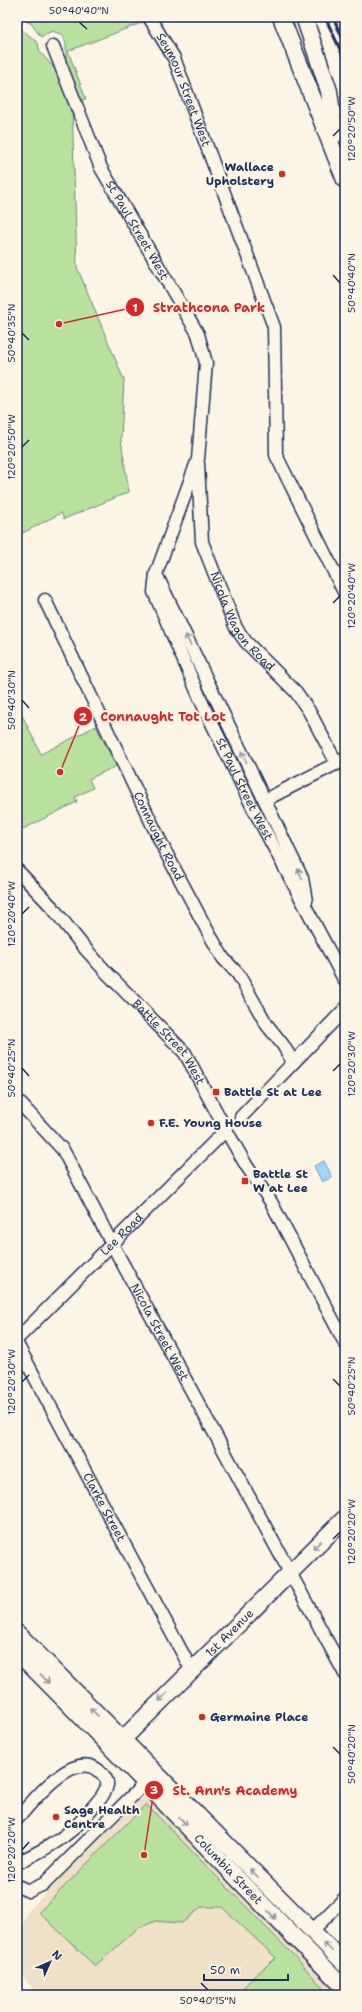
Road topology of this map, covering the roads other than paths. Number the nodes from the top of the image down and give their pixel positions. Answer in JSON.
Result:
{"nodes":[{"id":1,"x":149,"y":17,"type":"edge"},
{"id":2,"x":281,"y":17,"type":"edge"},
{"id":3,"x":293,"y":17,"type":"edge"},
{"id":4,"x":304,"y":17,"type":"edge"},
{"id":5,"x":53,"y":46,"type":"dead end"},
{"id":6,"x":336,"y":143,"type":"junction"},
{"id":7,"x":339,"y":163,"type":"junction"},
{"id":8,"x":345,"y":180,"type":"edge"},
{"id":9,"x":198,"y":459,"type":"junction"},
{"id":10,"x":156,"y":574,"type":"junction"},
{"id":11,"x":345,"y":594,"type":"edge"},
{"id":12,"x":45,"y":600,"type":"dead end"},
{"id":13,"x":341,"y":762,"type":"edge"},
{"id":14,"x":265,"y":800,"type":"junction"},
{"id":15,"x":17,"y":870,"type":"edge"},
{"id":16,"x":308,"y":912,"type":"junction"},
{"id":17,"x":328,"y":946,"type":"junction"},
{"id":18,"x":345,"y":962,"type":"edge"},
{"id":19,"x":345,"y":981,"type":"edge"},
{"id":20,"x":345,"y":1009,"type":"edge"},
{"id":21,"x":293,"y":1062,"type":"junction"},
{"id":22,"x":17,"y":1100,"type":"edge"},
{"id":23,"x":241,"y":1117,"type":"dead end"},
{"id":24,"x":226,"y":1130,"type":"junction"},
{"id":25,"x":112,"y":1244,"type":"junction"},
{"id":26,"x":17,"y":1340,"type":"edge"},
{"id":27,"x":345,"y":1343,"type":"edge"},
{"id":28,"x":17,"y":1344,"type":"edge"},
{"id":29,"x":345,"y":1518,"type":"edge"},
{"id":30,"x":290,"y":1573,"type":"junction"},
{"id":31,"x":17,"y":1634,"type":"edge"},
{"id":32,"x":17,"y":1652,"type":"edge"},
{"id":33,"x":191,"y":1669,"type":"junction"},
{"id":34,"x":345,"y":1674,"type":"edge"},
{"id":35,"x":117,"y":1744,"type":"junction"},
{"id":36,"x":151,"y":1778,"type":"junction"},
{"id":37,"x":17,"y":1819,"type":"edge"},
{"id":38,"x":17,"y":1863,"type":"edge"},
{"id":39,"x":17,"y":1886,"type":"edge"},
{"id":40,"x":345,"y":1898,"type":"edge"},
{"id":41,"x":312,"y":1930,"type":"junction"},
{"id":42,"x":345,"y":1964,"type":"edge"},
{"id":43,"x":345,"y":1988,"type":"edge"}],
"edges":[{"from":1,"to":11,"type":"street","name":"Seymour Street West"},
{"from":2,"to":7,"type":"main road"},
{"from":3,"to":6,"type":"main road"},
{"from":4,"to":6,"type":"main road"},
{"from":5,"to":9,"type":"street","name":"St Paul Street West"},
{"from":6,"to":7,"type":"main road"},
{"from":7,"to":8,"type":"main road"},
{"from":9,"to":10,"type":"street","name":"St Paul Street West"},
{"from":9,"to":13,"type":"street","name":"Nicola Wagon Road"},
{"from":14,"to":10,"type":"street","name":"St Paul Street West","one_way":true},
{"from":10,"to":16,"type":"street","name":"St Paul Street West"},
{"from":12,"to":21,"type":"street","name":"Connaught Road"},
{"from":13,"to":14,"type":"street"},
{"from":16,"to":14,"type":"street","name":"St Paul Street West","one_way":true},
{"from":15,"to":24,"type":"street","name":"Battle Street West"},
{"from":16,"to":17,"type":"street","name":"St Paul Street West"},
{"from":17,"to":18,"type":"street","name":"St Paul Street West"},
{"from":17,"to":19,"type":"street","name":"St Paul Street West"},
{"from":20,"to":21,"type":"street"},
{"from":21,"to":23,"type":"street"},
{"from":22,"to":25,"type":"street","name":"Nicola Street West"},
{"from":24,"to":25,"type":"street","name":"Lee Road"},
{"from":24,"to":27,"type":"street","name":"Battle Street West"},
{"from":25,"to":26,"type":"street","name":"Lee Road"},
{"from":25,"to":30,"type":"street","name":"Nicola Street West"},
{"from":28,"to":33,"type":"street","name":"Clarke Street"},
{"from":29,"to":30,"type":"main road","name":"1st Avenue","one_way":true},
{"from":30,"to":33,"type":"main road","name":"1st Avenue"},
{"from":30,"to":34,"type":"street","name":"Nicola Street West"},
{"from":35,"to":31,"type":"main road","one_way":true},
{"from":32,"to":35,"type":"main road","one_way":true},
{"from":33,"to":35,"type":"main road","name":"1st Avenue","one_way":true},
{"from":35,"to":36,"type":"main road","name":"Columbia Street"},
{"from":36,"to":39,"type":"street"},
{"from":41,"to":36,"type":"main road","name":"Columbia Street","one_way":true},
{"from":36,"to":43,"type":"main road","name":"Columbia Street","one_way":true},
{"from":37,"to":38,"type":"street"},
{"from":40,"to":41,"type":"street"},
{"from":42,"to":41,"type":"main road","name":"Columbia Street","one_way":true}]}
